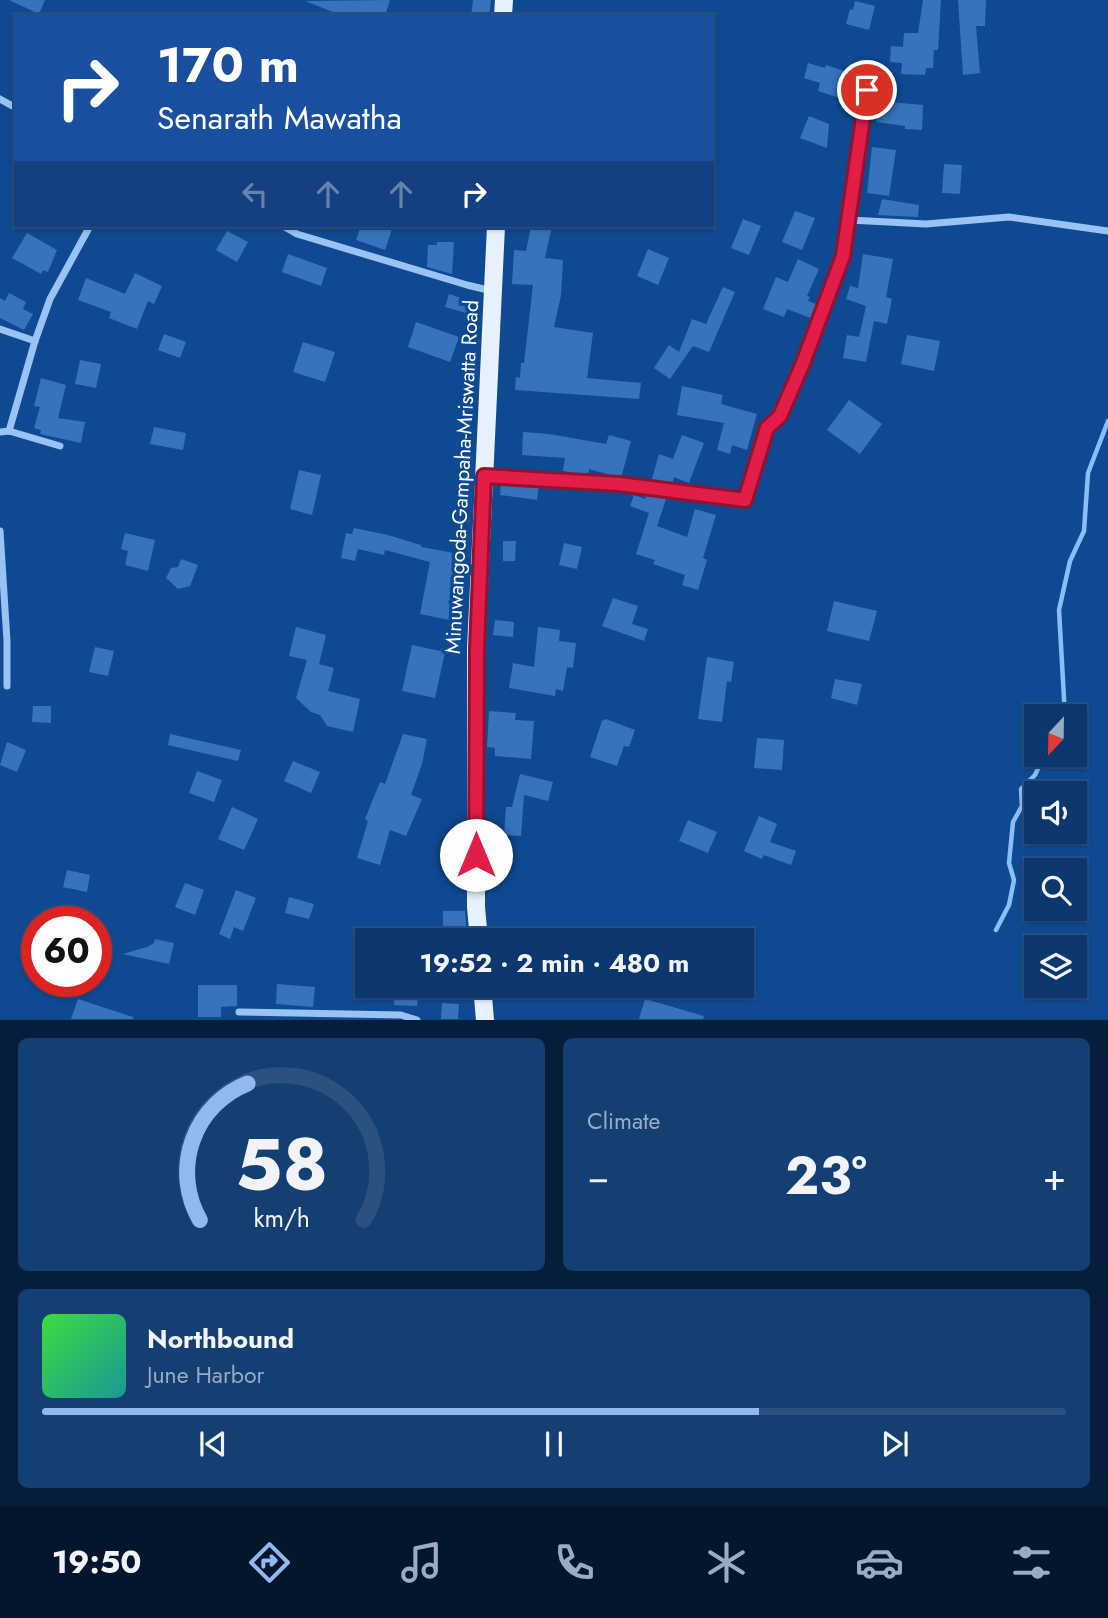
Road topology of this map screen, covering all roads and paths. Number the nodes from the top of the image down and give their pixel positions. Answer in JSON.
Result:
{"nodes":[{"id":1,"x":871,"y":64,"type":"dead end"},
{"id":2,"x":849,"y":220,"type":"junction"},
{"id":3,"x":89,"y":228,"type":"edge"},
{"id":4,"x":286,"y":228,"type":"edge"},
{"id":5,"x":496,"y":228,"type":"edge"},
{"id":6,"x":1108,"y":231,"type":"edge"},
{"id":7,"x":493,"y":291,"type":"junction"},
{"id":8,"x":0,"y":329,"type":"edge"},
{"id":9,"x":35,"y":341,"type":"junction"},
{"id":10,"x":9,"y":431,"type":"junction"},
{"id":11,"x":0,"y":432,"type":"edge"},
{"id":12,"x":60,"y":446,"type":"dead end"},
{"id":13,"x":484,"y":476,"type":"junction"},
{"id":14,"x":0,"y":531,"type":"edge"},
{"id":15,"x":4,"y":640,"type":"edge"},
{"id":16,"x":7,"y":687,"type":"dead end"},
{"id":17,"x":477,"y":928,"type":"edge"},
{"id":18,"x":483,"y":998,"type":"edge"},
{"id":19,"x":239,"y":1012,"type":"dead end"},
{"id":20,"x":417,"y":1020,"type":"edge"},
{"id":21,"x":485,"y":1020,"type":"edge"}],
"edges":[{"from":1,"to":2,"type":"street"},
{"from":2,"to":6,"type":"street"},
{"from":2,"to":13,"type":"street"},
{"from":3,"to":9,"type":"street"},
{"from":4,"to":7,"type":"street"},
{"from":5,"to":7,"type":"main road","name":"Minuwangoda-Gampaha-Mriswatta Road"},
{"from":7,"to":13,"type":"main road","name":"Minuwangoda-Gampaha-Mriswatta Road"},
{"from":8,"to":9,"type":"street"},
{"from":9,"to":10,"type":"street"},
{"from":10,"to":11,"type":"street"},
{"from":10,"to":12,"type":"street"},
{"from":13,"to":17,"type":"main road","name":"Minuwangoda-Gampaha-Mriswatta Road"},
{"from":14,"to":15,"type":"street"},
{"from":15,"to":16,"type":"street"},
{"from":18,"to":21,"type":"main road"},
{"from":19,"to":20,"type":"street"}]}
